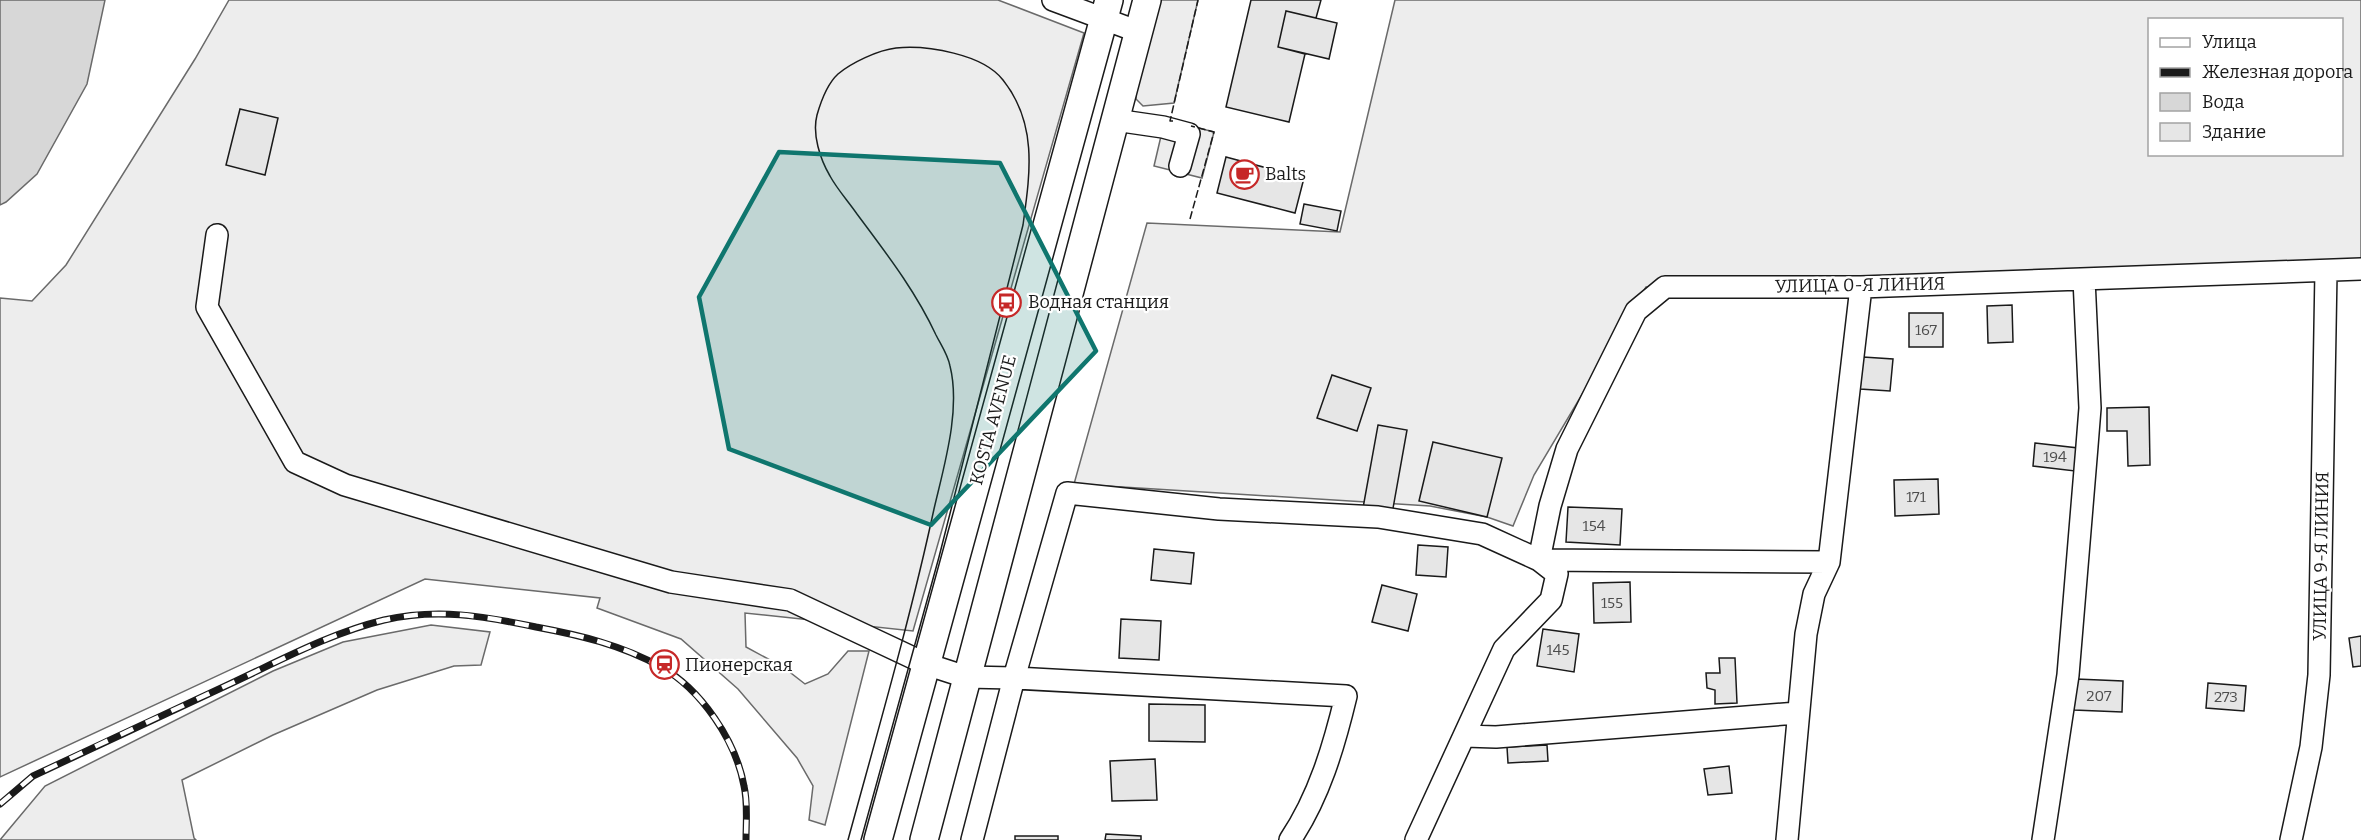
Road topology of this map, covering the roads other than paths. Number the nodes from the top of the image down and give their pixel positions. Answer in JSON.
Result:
{"nodes":[{"id":1,"x":1053,"y":0,"type":"edge"},
{"id":2,"x":1147,"y":0,"type":"edge"},
{"id":3,"x":1106,"y":9,"type":"edge"},
{"id":4,"x":1139,"y":32,"type":"junction"},
{"id":5,"x":1115,"y":120,"type":"junction"},
{"id":6,"x":1180,"y":166,"type":"dead end"},
{"id":7,"x":218,"y":235,"type":"dead end"},
{"id":8,"x":2361,"y":269,"type":"edge"},
{"id":9,"x":2326,"y":270,"type":"junction"},
{"id":10,"x":2084,"y":279,"type":"junction"},
{"id":11,"x":1861,"y":287,"type":"junction"},
{"id":12,"x":1539,"y":560,"type":"junction"},
{"id":13,"x":1829,"y":562,"type":"junction"},
{"id":14,"x":926,"y":664,"type":"junction"},
{"id":15,"x":966,"y":677,"type":"junction"},
{"id":16,"x":1014,"y":678,"type":"junction"},
{"id":17,"x":1797,"y":713,"type":"junction"},
{"id":18,"x":1465,"y":736,"type":"junction"},
{"id":19,"x":878,"y":840,"type":"edge"},
{"id":20,"x":924,"y":840,"type":"edge"},
{"id":21,"x":972,"y":840,"type":"edge"},
{"id":22,"x":1290,"y":840,"type":"edge"},
{"id":23,"x":1416,"y":840,"type":"edge"},
{"id":24,"x":1787,"y":840,"type":"edge"},
{"id":25,"x":2043,"y":840,"type":"edge"},
{"id":26,"x":2291,"y":840,"type":"edge"}],
"edges":[{"from":1,"to":3,"type":"street"},
{"from":2,"to":4,"type":"main road"},
{"from":3,"to":4,"type":"street"},
{"from":3,"to":14,"type":"main road","name":"KOSTA AVENUE"},
{"from":4,"to":5,"type":"main road"},
{"from":5,"to":6,"type":"street"},
{"from":5,"to":15,"type":"main road"},
{"from":7,"to":14,"type":"street"},
{"from":8,"to":9,"type":"street","name":"УЛИЦА 0-Я ЛИНИЯ"},
{"from":9,"to":10,"type":"street","name":"УЛИЦА 0-Я ЛИНИЯ"},
{"from":9,"to":26,"type":"street","name":"УЛИЦА 9-Я ЛИНИЯ"},
{"from":10,"to":11,"type":"street","name":"УЛИЦА 0-Я ЛИНИЯ"},
{"from":10,"to":25,"type":"street"},
{"from":11,"to":12,"type":"street","name":"УЛИЦА 0-Я ЛИНИЯ"},
{"from":11,"to":13,"type":"street"},
{"from":12,"to":13,"type":"street"},
{"from":12,"to":16,"type":"street"},
{"from":12,"to":18,"type":"street"},
{"from":13,"to":17,"type":"street"},
{"from":14,"to":15,"type":"street"},
{"from":14,"to":19,"type":"main road","name":"KOSTA AVENUE"},
{"from":15,"to":16,"type":"street"},
{"from":15,"to":20,"type":"main road"},
{"from":16,"to":21,"type":"street"},
{"from":16,"to":22,"type":"street"},
{"from":17,"to":18,"type":"street"},
{"from":17,"to":24,"type":"street"},
{"from":18,"to":23,"type":"street"}]}
